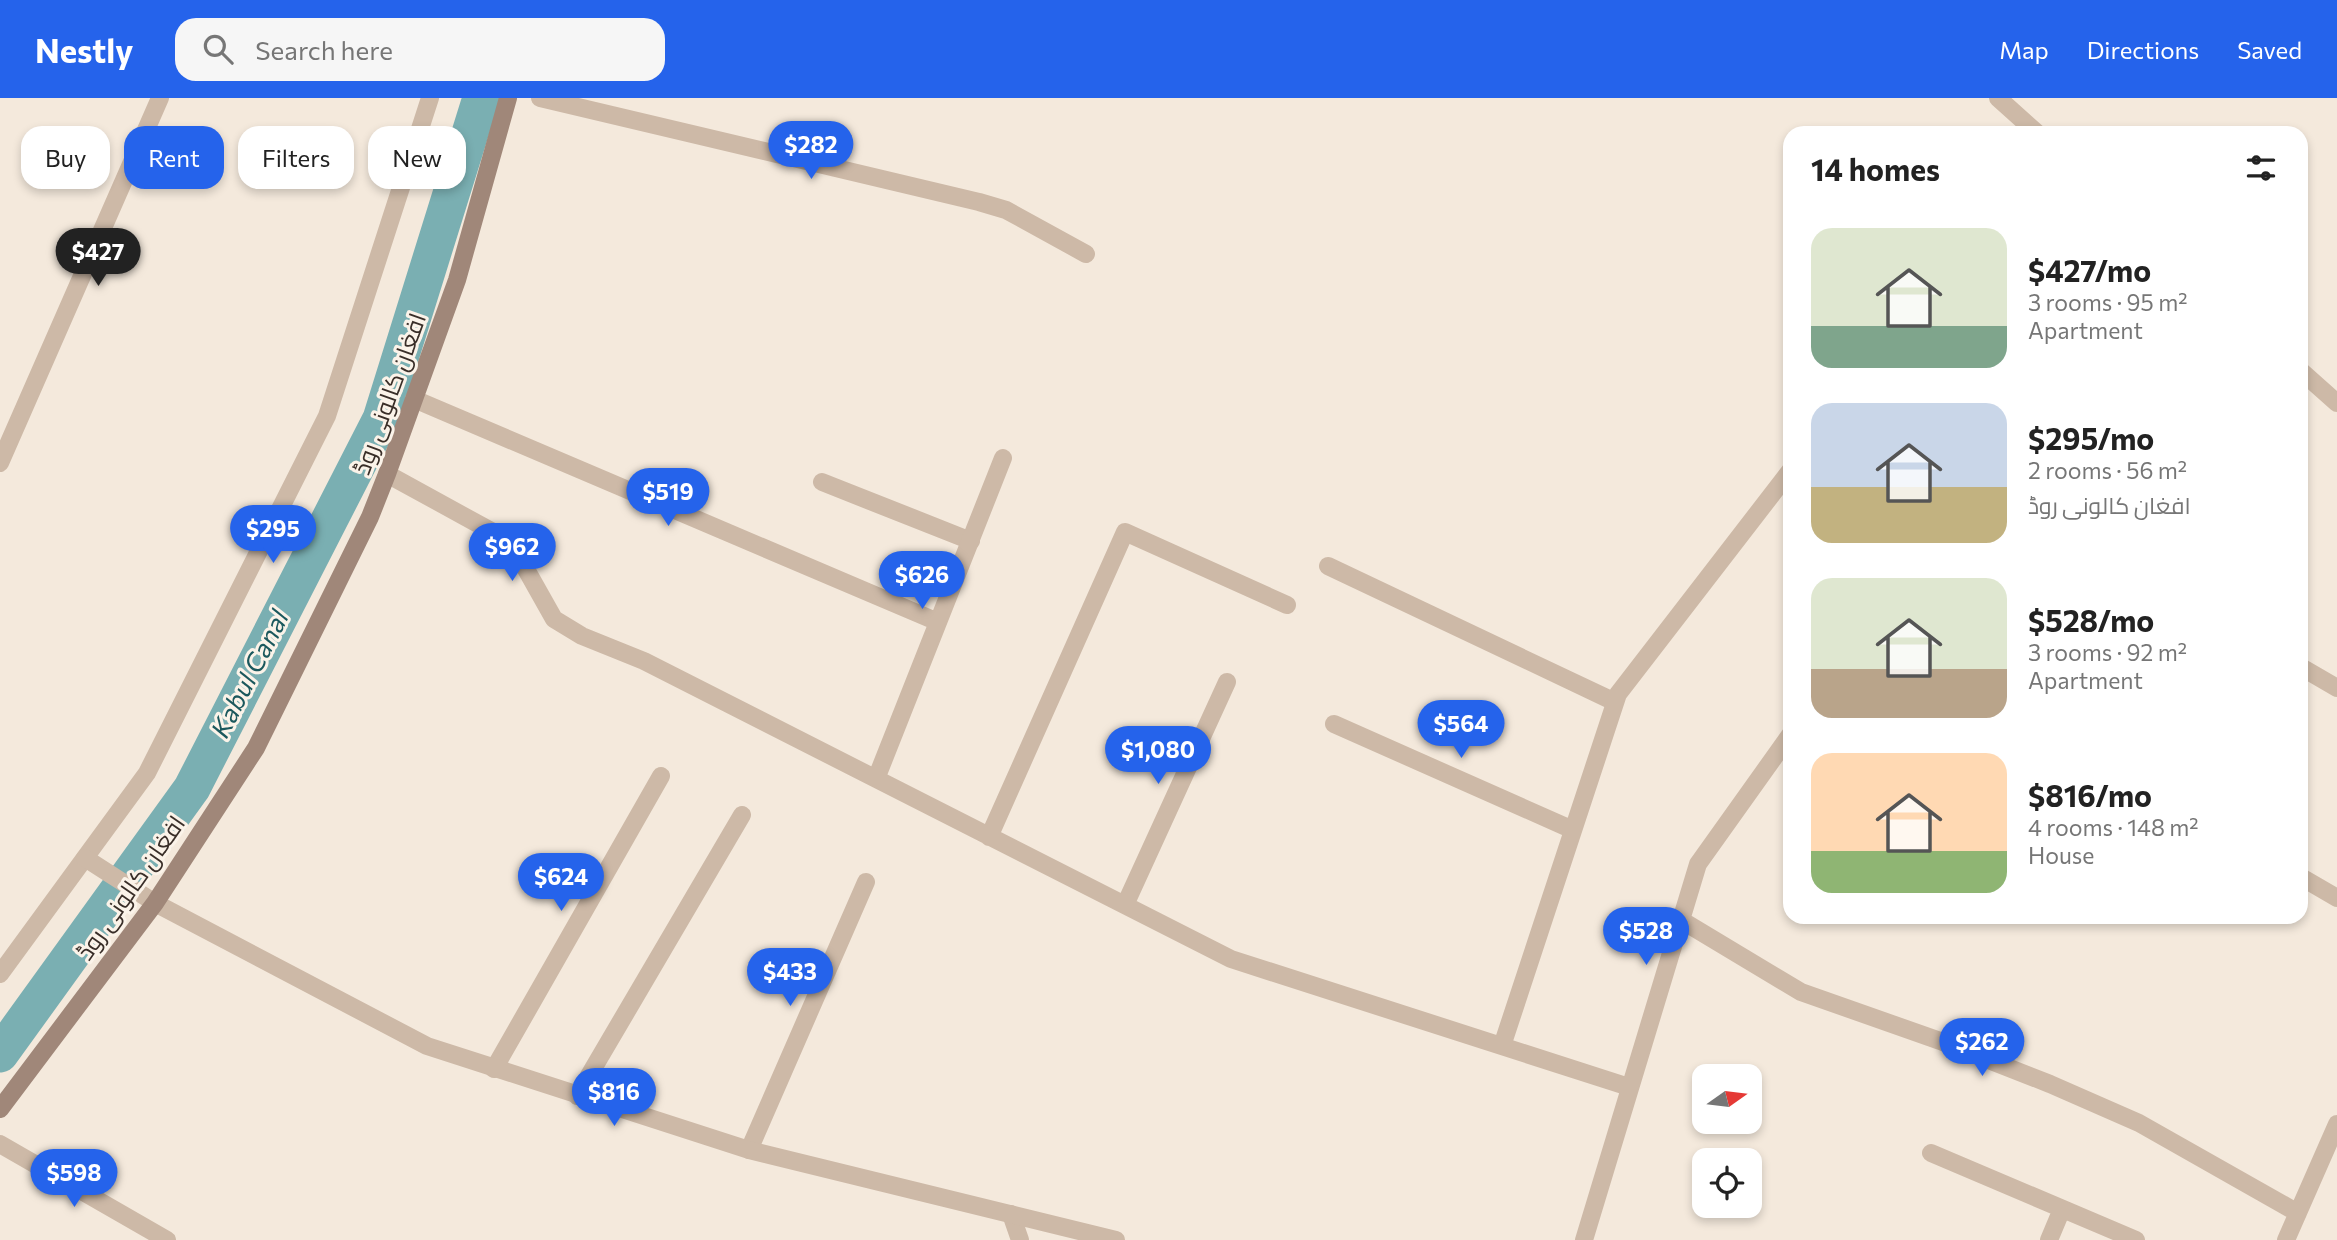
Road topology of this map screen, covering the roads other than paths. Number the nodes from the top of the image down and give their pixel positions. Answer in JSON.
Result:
{"nodes":[{"id":1,"x":160,"y":98,"type":"edge"},
{"id":2,"x":430,"y":98,"type":"edge"},
{"id":3,"x":508,"y":98,"type":"edge"},
{"id":4,"x":540,"y":98,"type":"edge"},
{"id":5,"x":1997,"y":98,"type":"edge"},
{"id":6,"x":2028,"y":126,"type":"edge"},
{"id":7,"x":1086,"y":254,"type":"dead end"},
{"id":8,"x":2308,"y":376,"type":"edge"},
{"id":9,"x":414,"y":400,"type":"junction"},
{"id":10,"x":2337,"y":403,"type":"edge"},
{"id":11,"x":1003,"y":458,"type":"dead end"},
{"id":12,"x":0,"y":463,"type":"edge"},
{"id":13,"x":387,"y":474,"type":"junction"},
{"id":14,"x":1783,"y":480,"type":"edge"},
{"id":15,"x":822,"y":482,"type":"dead end"},
{"id":16,"x":971,"y":541,"type":"junction"},
{"id":17,"x":1328,"y":566,"type":"dead end"},
{"id":18,"x":1287,"y":605,"type":"dead end"},
{"id":19,"x":938,"y":622,"type":"junction"},
{"id":20,"x":2308,"y":671,"type":"edge"},
{"id":21,"x":1227,"y":682,"type":"dead end"},
{"id":22,"x":2337,"y":688,"type":"edge"},
{"id":23,"x":1615,"y":702,"type":"junction"},
{"id":24,"x":1334,"y":724,"type":"dead end"},
{"id":25,"x":1783,"y":745,"type":"edge"},
{"id":26,"x":661,"y":776,"type":"dead end"},
{"id":27,"x":876,"y":779,"type":"junction"},
{"id":28,"x":742,"y":816,"type":"dead end"},
{"id":29,"x":1573,"y":831,"type":"junction"},
{"id":30,"x":989,"y":837,"type":"junction"},
{"id":31,"x":85,"y":858,"type":"junction"},
{"id":32,"x":2308,"y":881,"type":"edge"},
{"id":33,"x":866,"y":882,"type":"dead end"},
{"id":34,"x":2337,"y":898,"type":"edge"},
{"id":35,"x":155,"y":903,"type":"junction"},
{"id":36,"x":1125,"y":905,"type":"junction"},
{"id":37,"x":1681,"y":920,"type":"junction"},
{"id":38,"x":0,"y":974,"type":"edge"},
{"id":39,"x":1502,"y":1046,"type":"junction"},
{"id":40,"x":494,"y":1069,"type":"junction"},
{"id":41,"x":1629,"y":1087,"type":"junction"},
{"id":42,"x":577,"y":1096,"type":"junction"},
{"id":43,"x":0,"y":1109,"type":"edge"},
{"id":44,"x":2337,"y":1124,"type":"edge"},
{"id":45,"x":0,"y":1144,"type":"edge"},
{"id":46,"x":748,"y":1150,"type":"junction"},
{"id":47,"x":1931,"y":1153,"type":"dead end"},
{"id":48,"x":2062,"y":1209,"type":"junction"},
{"id":49,"x":2298,"y":1213,"type":"junction"},
{"id":50,"x":1011,"y":1214,"type":"junction"},
{"id":51,"x":167,"y":1240,"type":"edge"},
{"id":52,"x":1020,"y":1240,"type":"edge"},
{"id":53,"x":1116,"y":1240,"type":"edge"},
{"id":54,"x":1584,"y":1240,"type":"edge"},
{"id":55,"x":2049,"y":1240,"type":"edge"},
{"id":56,"x":2136,"y":1240,"type":"edge"},
{"id":57,"x":2286,"y":1240,"type":"edge"}],
"edges":[{"from":1,"to":12,"type":"street"},
{"from":2,"to":31,"type":"street"},
{"from":3,"to":9,"type":"main road","name":"افغان کالونی روڈ"},
{"from":4,"to":7,"type":"street"},
{"from":5,"to":6,"type":"street"},
{"from":8,"to":10,"type":"street"},
{"from":9,"to":13,"type":"main road","name":"افغان کالونی روڈ"},
{"from":9,"to":19,"type":"street"},
{"from":11,"to":16,"type":"street"},
{"from":13,"to":27,"type":"street"},
{"from":13,"to":35,"type":"main road","name":"افغان کالونی روڈ"},
{"from":14,"to":23,"type":"street"},
{"from":15,"to":16,"type":"street"},
{"from":16,"to":19,"type":"street"},
{"from":17,"to":23,"type":"street"},
{"from":18,"to":30,"type":"street"},
{"from":19,"to":27,"type":"street"},
{"from":20,"to":22,"type":"street"},
{"from":21,"to":36,"type":"street"},
{"from":23,"to":29,"type":"street"},
{"from":24,"to":29,"type":"street"},
{"from":25,"to":37,"type":"street"},
{"from":26,"to":40,"type":"street"},
{"from":27,"to":30,"type":"street"},
{"from":28,"to":42,"type":"street"},
{"from":29,"to":39,"type":"street"},
{"from":30,"to":36,"type":"street"},
{"from":31,"to":35,"type":"street"},
{"from":31,"to":38,"type":"street"},
{"from":32,"to":34,"type":"street"},
{"from":33,"to":46,"type":"street"},
{"from":35,"to":40,"type":"street"},
{"from":35,"to":43,"type":"main road","name":"افغان کالونی روڈ"},
{"from":36,"to":39,"type":"street"},
{"from":37,"to":41,"type":"street"},
{"from":37,"to":49,"type":"street"},
{"from":39,"to":41,"type":"street"},
{"from":40,"to":42,"type":"street"},
{"from":41,"to":54,"type":"street"},
{"from":42,"to":46,"type":"street"},
{"from":44,"to":49,"type":"street"},
{"from":45,"to":51,"type":"street"},
{"from":46,"to":50,"type":"street"},
{"from":47,"to":48,"type":"street"},
{"from":48,"to":55,"type":"street"},
{"from":48,"to":56,"type":"street"},
{"from":49,"to":57,"type":"street"},
{"from":50,"to":52,"type":"street"},
{"from":50,"to":53,"type":"street"}]}
